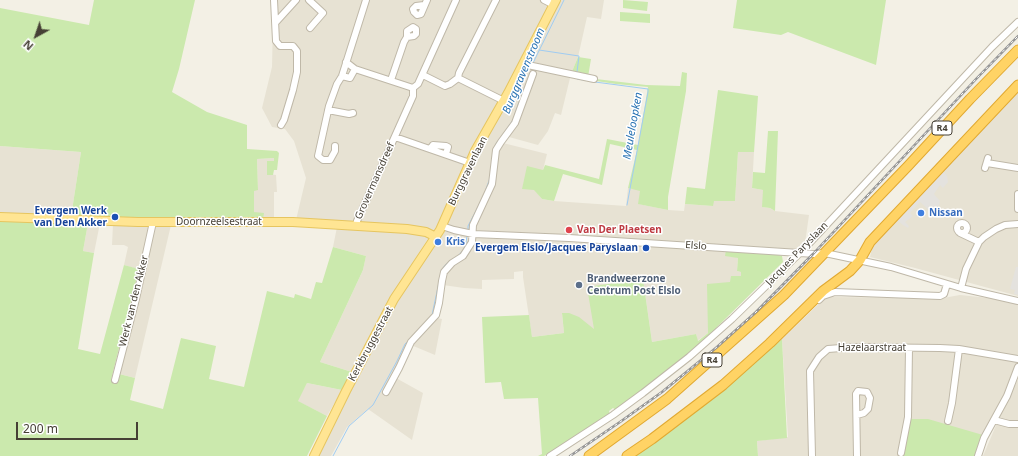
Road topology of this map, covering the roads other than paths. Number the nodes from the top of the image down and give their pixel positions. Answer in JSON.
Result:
{"nodes":[{"id":1,"x":296,"y":0,"type":"edge"},
{"id":2,"x":309,"y":0,"type":"edge"},
{"id":3,"x":366,"y":0,"type":"edge"},
{"id":4,"x":456,"y":0,"type":"edge"},
{"id":5,"x":496,"y":0,"type":"edge"},
{"id":6,"x":544,"y":0,"type":"edge"},
{"id":7,"x":275,"y":2,"type":"edge"},
{"id":8,"x":555,"y":2,"type":"edge"},
{"id":9,"x":288,"y":8,"type":"junction"},
{"id":10,"x":276,"y":22,"type":"junction"},
{"id":11,"x":1018,"y":22,"type":"edge"},
{"id":12,"x":310,"y":28,"type":"dead end"},
{"id":13,"x":407,"y":37,"type":"dead end"},
{"id":14,"x":1018,"y":50,"type":"edge"},
{"id":15,"x":346,"y":62,"type":"junction"},
{"id":16,"x":531,"y":68,"type":"junction"},
{"id":17,"x":355,"y":69,"type":"junction"},
{"id":18,"x":423,"y":75,"type":"junction"},
{"id":19,"x":342,"y":76,"type":"junction"},
{"id":20,"x":458,"y":78,"type":"junction"},
{"id":21,"x":594,"y":79,"type":"dead end"},
{"id":22,"x":391,"y":80,"type":"junction"},
{"id":23,"x":1018,"y":85,"type":"edge"},
{"id":24,"x":413,"y":88,"type":"junction"},
{"id":25,"x":504,"y":101,"type":"junction"},
{"id":26,"x":328,"y":110,"type":"junction"},
{"id":27,"x":353,"y":113,"type":"dead end"},
{"id":28,"x":281,"y":125,"type":"dead end"},
{"id":29,"x":395,"y":137,"type":"junction"},
{"id":30,"x":335,"y":146,"type":"dead end"},
{"id":31,"x":470,"y":163,"type":"junction"},
{"id":32,"x":987,"y":163,"type":"dead end"},
{"id":33,"x":1018,"y":168,"type":"edge"},
{"id":34,"x":1018,"y":194,"type":"edge"},
{"id":35,"x":1018,"y":209,"type":"edge"},
{"id":36,"x":0,"y":217,"type":"edge"},
{"id":37,"x":153,"y":222,"type":"junction"},
{"id":38,"x":1018,"y":224,"type":"edge"},
{"id":39,"x":356,"y":225,"type":"junction"},
{"id":40,"x":442,"y":226,"type":"junction"},
{"id":41,"x":469,"y":233,"type":"junction"},
{"id":42,"x":960,"y":233,"type":"dead end"},
{"id":43,"x":436,"y":237,"type":"junction"},
{"id":44,"x":979,"y":242,"type":"junction"},
{"id":45,"x":825,"y":253,"type":"junction"},
{"id":46,"x":799,"y":254,"type":"junction"},
{"id":47,"x":860,"y":260,"type":"junction"},
{"id":48,"x":947,"y":284,"type":"junction"},
{"id":49,"x":961,"y":288,"type":"junction"},
{"id":50,"x":1018,"y":301,"type":"edge"},
{"id":51,"x":812,"y":306,"type":"dead end"},
{"id":52,"x":909,"y":348,"type":"junction"},
{"id":53,"x":959,"y":349,"type":"junction"},
{"id":54,"x":1018,"y":359,"type":"edge"},
{"id":55,"x":1018,"y":367,"type":"edge"},
{"id":56,"x":115,"y":380,"type":"dead end"},
{"id":57,"x":1016,"y":380,"type":"edge"},
{"id":58,"x":386,"y":392,"type":"dead end"},
{"id":59,"x":856,"y":415,"type":"dead end"},
{"id":60,"x":994,"y":420,"type":"junction"},
{"id":61,"x":948,"y":421,"type":"dead end"},
{"id":62,"x":1018,"y":424,"type":"edge"},
{"id":63,"x":901,"y":452,"type":"dead end"},
{"id":64,"x":314,"y":456,"type":"edge"},
{"id":65,"x":550,"y":456,"type":"edge"},
{"id":66,"x":588,"y":456,"type":"edge"},
{"id":67,"x":626,"y":456,"type":"edge"},
{"id":68,"x":812,"y":456,"type":"edge"},
{"id":69,"x":857,"y":456,"type":"edge"},
{"id":70,"x":978,"y":456,"type":"edge"}],
"edges":[{"from":1,"to":9,"type":"street"},
{"from":2,"to":12,"type":"street"},
{"from":3,"to":15,"type":"street"},
{"from":4,"to":18,"type":"street","name":"Grovermansdreef"},
{"from":5,"to":20,"type":"street"},
{"from":6,"to":8,"type":"street"},
{"from":7,"to":9,"type":"street"},
{"from":7,"to":10,"type":"street"},
{"from":8,"to":16,"type":"main road","name":"Burggravenlaan"},
{"from":9,"to":10,"type":"street"},
{"from":10,"to":28,"type":"street"},
{"from":11,"to":46,"type":"street","name":"Jacques Paryslaan"},
{"from":13,"to":22,"type":"street"},
{"from":14,"to":45,"type":"highway","name":"Jacques Paryslaan","number":"R4"},
{"from":15,"to":17,"type":"street"},
{"from":15,"to":19,"type":"street"},
{"from":16,"to":21,"type":"street"},
{"from":16,"to":25,"type":"main road","name":"Burggravenlaan"},
{"from":16,"to":41,"type":"street"},
{"from":17,"to":19,"type":"street"},
{"from":17,"to":22,"type":"street"},
{"from":18,"to":20,"type":"street"},
{"from":18,"to":24,"type":"street","name":"Grovermansdreef"},
{"from":19,"to":26,"type":"street"},
{"from":20,"to":25,"type":"street"},
{"from":22,"to":24,"type":"street"},
{"from":23,"to":47,"type":"highway","number":"R4"},
{"from":24,"to":29,"type":"street","name":"Grovermansdreef"},
{"from":25,"to":31,"type":"main road","name":"Burggravenlaan"},
{"from":26,"to":27,"type":"street"},
{"from":26,"to":30,"type":"street"},
{"from":29,"to":31,"type":"street","name":"Grovermansdreef"},
{"from":29,"to":39,"type":"street","name":"Grovermansdreef"},
{"from":31,"to":40,"type":"main road","name":"Burggravenlaan"},
{"from":32,"to":33,"type":"street"},
{"from":34,"to":35,"type":"street"},
{"from":36,"to":37,"type":"main road","name":"Doornzeelsestraat"},
{"from":37,"to":39,"type":"main road","name":"Doornzeelsestraat"},
{"from":37,"to":56,"type":"street","name":"Werk van den Akker"},
{"from":38,"to":44,"type":"street"},
{"from":39,"to":43,"type":"main road","name":"Doornzeelsestraat"},
{"from":40,"to":41,"type":"street","name":"Elslo"},
{"from":40,"to":43,"type":"main road","name":"Burggravenlaan"},
{"from":41,"to":46,"type":"street","name":"Elslo"},
{"from":41,"to":58,"type":"street"},
{"from":42,"to":44,"type":"street"},
{"from":43,"to":64,"type":"main road","name":"Kerkbruggestraat"},
{"from":44,"to":49,"type":"street"},
{"from":45,"to":46,"type":"street","name":"Elslo"},
{"from":45,"to":47,"type":"street","name":"Elslo"},
{"from":45,"to":66,"type":"highway","name":"Jacques Paryslaan","number":"R4"},
{"from":46,"to":65,"type":"street","name":"Jacques Paryslaan"},
{"from":47,"to":48,"type":"street","name":"Elslo"},
{"from":47,"to":67,"type":"highway","number":"R4"},
{"from":48,"to":49,"type":"street","name":"Elslo"},
{"from":48,"to":51,"type":"street"},
{"from":49,"to":50,"type":"street","name":"Elslo"},
{"from":52,"to":53,"type":"street","name":"Hazelaarstraat"},
{"from":52,"to":63,"type":"street"},
{"from":52,"to":68,"type":"street","name":"Hazelaarstraat"},
{"from":53,"to":54,"type":"street","name":"Hazelaarstraat"},
{"from":53,"to":61,"type":"street"},
{"from":55,"to":57,"type":"street"},
{"from":57,"to":60,"type":"street"},
{"from":59,"to":69,"type":"street"},
{"from":60,"to":62,"type":"street"},
{"from":60,"to":70,"type":"street"}]}
